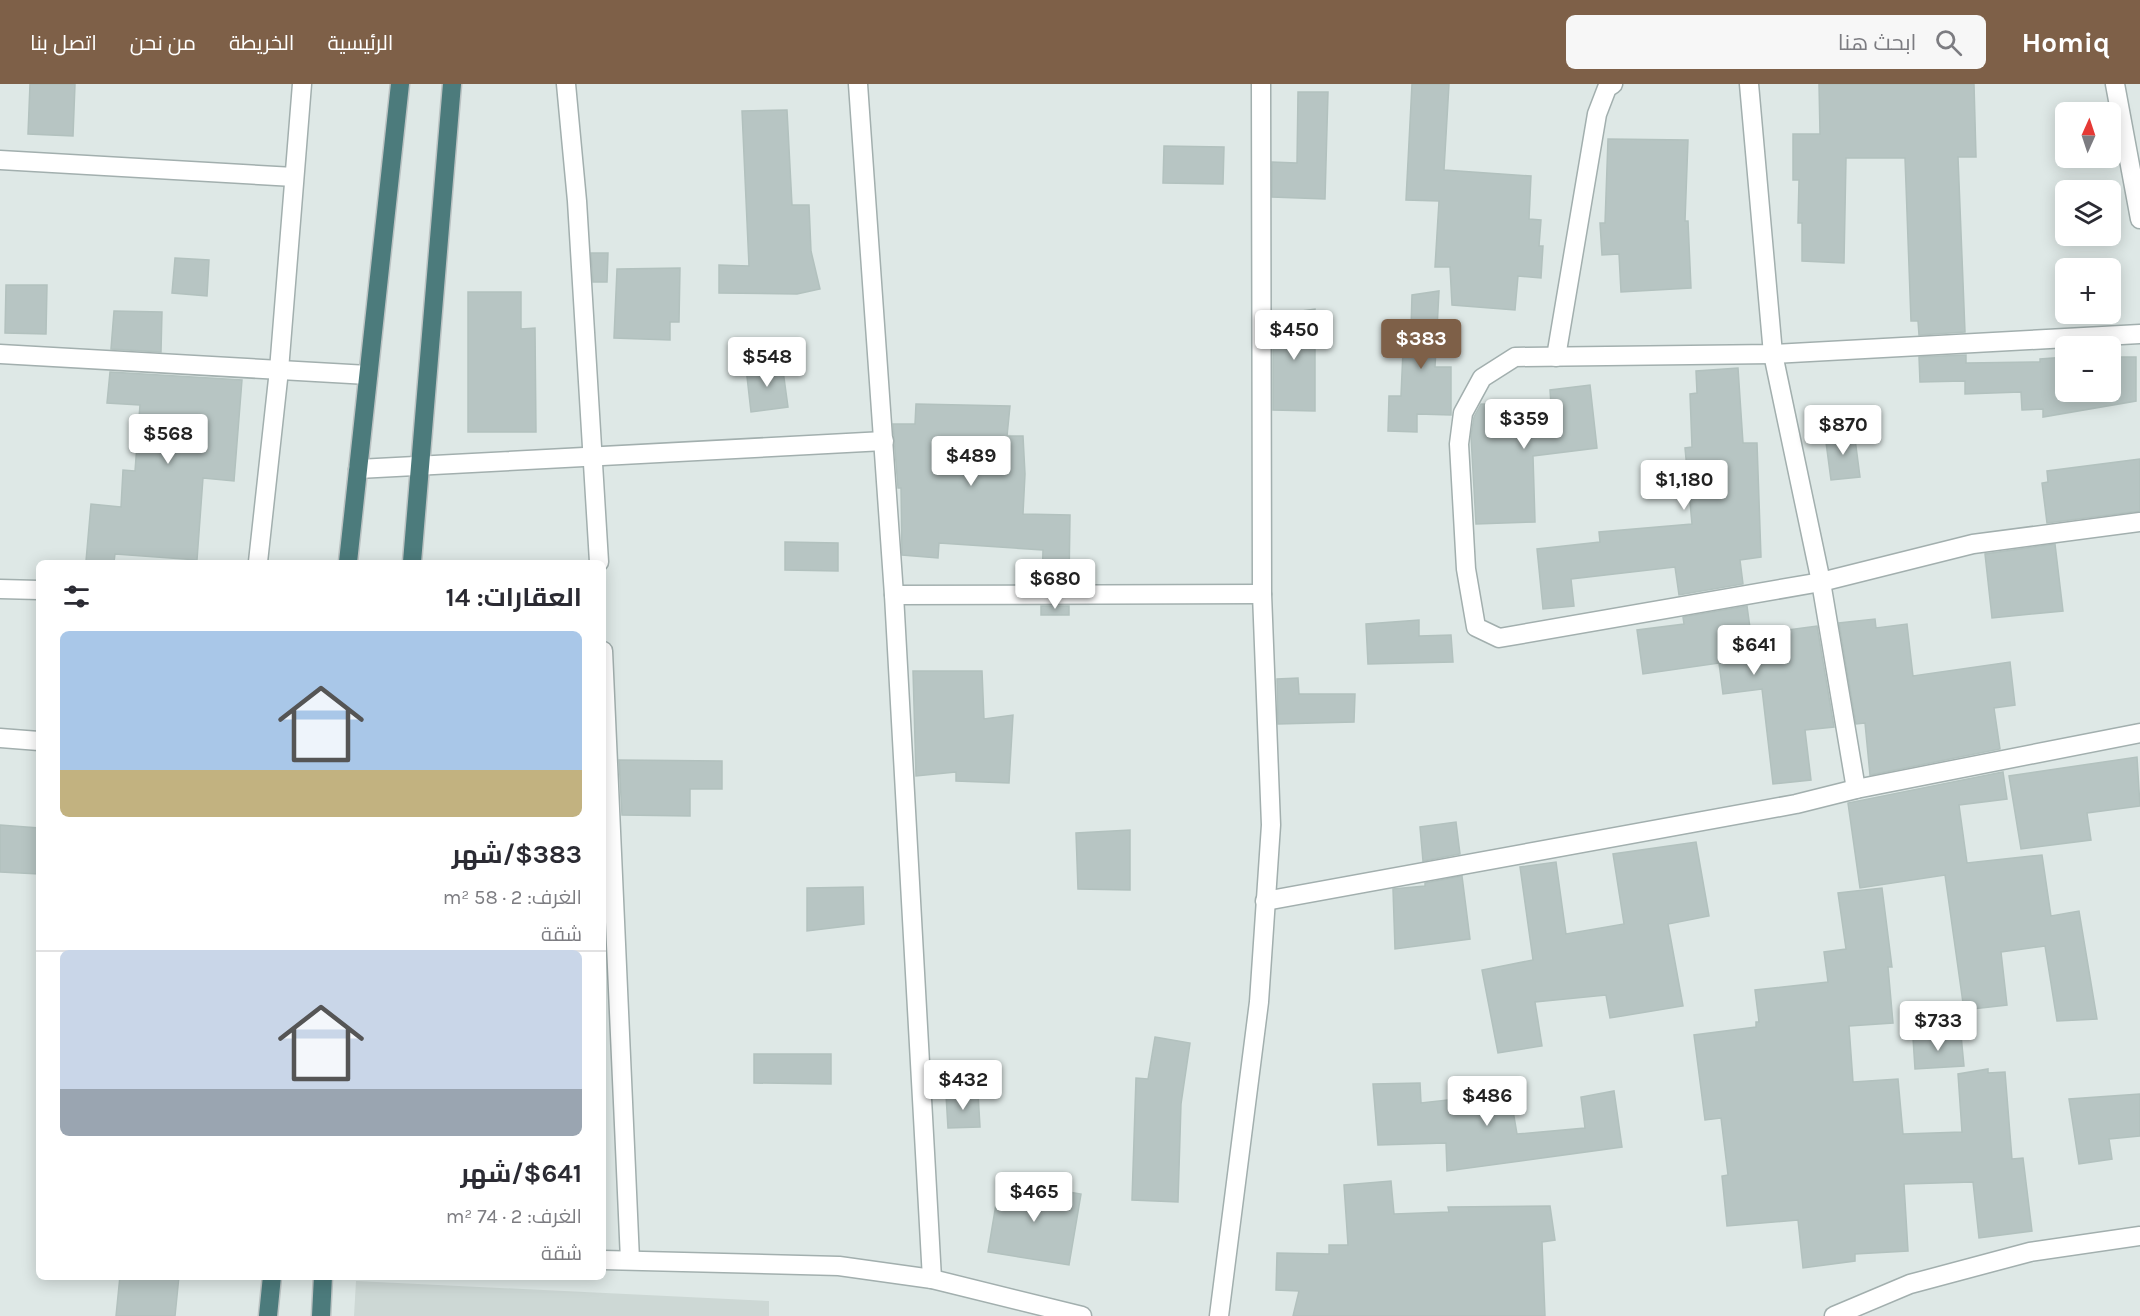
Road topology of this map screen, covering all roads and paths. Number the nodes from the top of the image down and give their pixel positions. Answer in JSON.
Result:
{"nodes":[{"id":1,"x":302,"y":84,"type":"edge"},
{"id":2,"x":400,"y":84,"type":"edge"},
{"id":3,"x":452,"y":84,"type":"edge"},
{"id":4,"x":566,"y":84,"type":"edge"},
{"id":5,"x":858,"y":84,"type":"edge"},
{"id":6,"x":1261,"y":84,"type":"edge"},
{"id":7,"x":1613,"y":84,"type":"edge"},
{"id":8,"x":1749,"y":84,"type":"edge"},
{"id":9,"x":2115,"y":84,"type":"edge"},
{"id":10,"x":0,"y":160,"type":"edge"},
{"id":11,"x":294,"y":177,"type":"junction"},
{"id":12,"x":2140,"y":219,"type":"edge"},
{"id":13,"x":2140,"y":334,"type":"edge"},
{"id":14,"x":0,"y":354,"type":"edge"},
{"id":15,"x":1773,"y":354,"type":"junction"},
{"id":16,"x":1556,"y":357,"type":"junction"},
{"id":17,"x":279,"y":369,"type":"junction"},
{"id":18,"x":368,"y":375,"type":"junction"},
{"id":19,"x":884,"y":441,"type":"junction"},
{"id":20,"x":594,"y":458,"type":"junction"},
{"id":21,"x":421,"y":467,"type":"junction"},
{"id":22,"x":358,"y":469,"type":"junction"},
{"id":23,"x":2140,"y":522,"type":"edge"},
{"id":24,"x":258,"y":560,"type":"edge"},
{"id":25,"x":348,"y":560,"type":"edge"},
{"id":26,"x":412,"y":560,"type":"edge"},
{"id":27,"x":599,"y":560,"type":"edge"},
{"id":28,"x":1821,"y":582,"type":"junction"},
{"id":29,"x":0,"y":589,"type":"edge"},
{"id":30,"x":36,"y":590,"type":"edge"},
{"id":31,"x":1262,"y":594,"type":"junction"},
{"id":32,"x":894,"y":595,"type":"junction"},
{"id":33,"x":606,"y":719,"type":"edge"},
{"id":34,"x":2140,"y":733,"type":"edge"},
{"id":35,"x":0,"y":738,"type":"edge"},
{"id":36,"x":36,"y":741,"type":"edge"},
{"id":37,"x":1856,"y":789,"type":"junction"},
{"id":38,"x":1265,"y":901,"type":"junction"},
{"id":39,"x":2140,"y":1236,"type":"edge"},
{"id":40,"x":606,"y":1260,"type":"edge"},
{"id":41,"x":630,"y":1260,"type":"junction"},
{"id":42,"x":932,"y":1279,"type":"junction"},
{"id":43,"x":272,"y":1280,"type":"edge"},
{"id":44,"x":323,"y":1280,"type":"edge"},
{"id":45,"x":268,"y":1316,"type":"edge"},
{"id":46,"x":321,"y":1316,"type":"edge"},
{"id":47,"x":1082,"y":1316,"type":"edge"},
{"id":48,"x":1219,"y":1316,"type":"edge"},
{"id":49,"x":1834,"y":1316,"type":"edge"}],
"edges":[{"from":1,"to":11,"type":"street"},
{"from":2,"to":18,"type":"highway"},
{"from":3,"to":21,"type":"highway"},
{"from":4,"to":20,"type":"street"},
{"from":5,"to":19,"type":"street"},
{"from":6,"to":31,"type":"street"},
{"from":7,"to":16,"type":"street"},
{"from":8,"to":15,"type":"street"},
{"from":9,"to":12,"type":"street"},
{"from":10,"to":11,"type":"street"},
{"from":11,"to":17,"type":"street"},
{"from":13,"to":15,"type":"street"},
{"from":14,"to":17,"type":"street"},
{"from":15,"to":16,"type":"street"},
{"from":15,"to":28,"type":"street"},
{"from":16,"to":28,"type":"street"},
{"from":17,"to":18,"type":"street"},
{"from":17,"to":24,"type":"street"},
{"from":18,"to":22,"type":"highway"},
{"from":19,"to":20,"type":"street"},
{"from":19,"to":32,"type":"street"},
{"from":20,"to":21,"type":"street"},
{"from":20,"to":27,"type":"street"},
{"from":21,"to":22,"type":"street"},
{"from":21,"to":26,"type":"highway"},
{"from":22,"to":25,"type":"highway"},
{"from":23,"to":28,"type":"street"},
{"from":28,"to":37,"type":"street"},
{"from":29,"to":30,"type":"street"},
{"from":31,"to":32,"type":"street"},
{"from":31,"to":38,"type":"street"},
{"from":32,"to":42,"type":"street"},
{"from":33,"to":41,"type":"street"},
{"from":34,"to":37,"type":"street"},
{"from":35,"to":36,"type":"street"},
{"from":37,"to":38,"type":"street"},
{"from":38,"to":48,"type":"street"},
{"from":39,"to":49,"type":"street"},
{"from":40,"to":41,"type":"street"},
{"from":41,"to":42,"type":"street"},
{"from":42,"to":47,"type":"street"},
{"from":43,"to":45,"type":"highway"},
{"from":44,"to":46,"type":"highway"}]}
